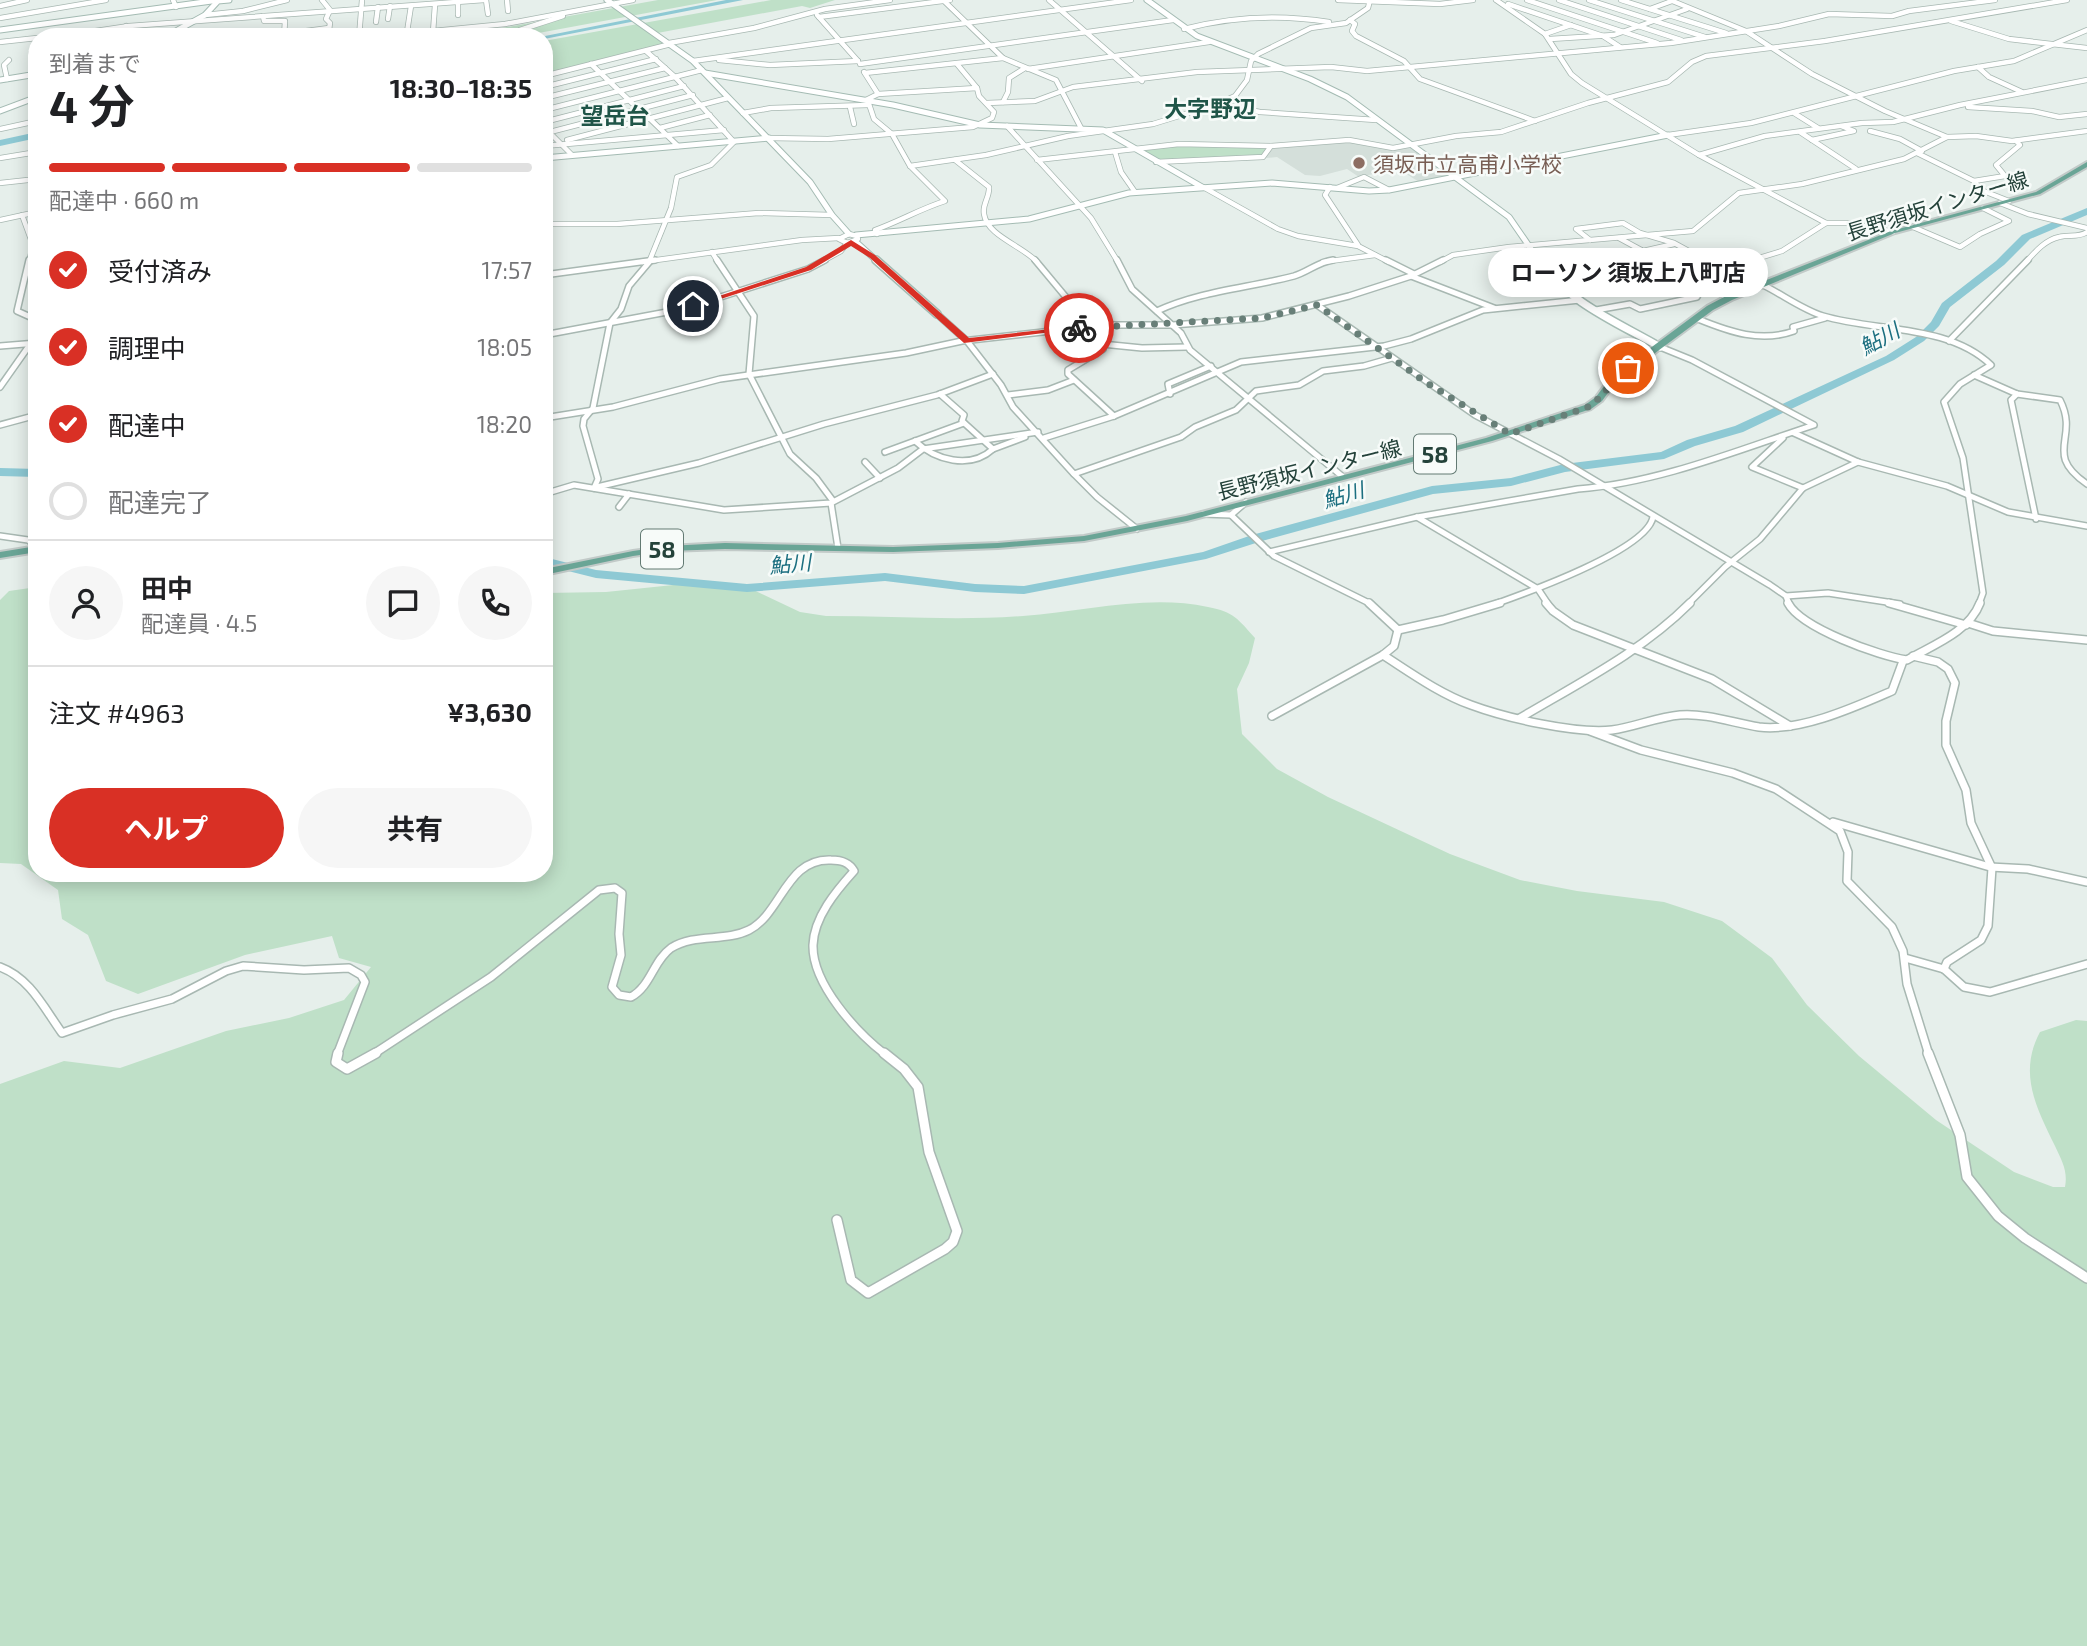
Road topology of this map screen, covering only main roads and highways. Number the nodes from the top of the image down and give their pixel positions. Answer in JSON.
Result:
{"nodes":[{"id":1,"x":2087,"y":164,"type":"edge"},
{"id":2,"x":722,"y":545,"type":"junction"},
{"id":3,"x":28,"y":551,"type":"edge"},
{"id":4,"x":0,"y":555,"type":"edge"},
{"id":5,"x":553,"y":570,"type":"edge"},
{"id":6,"x":553,"y":577,"type":"edge"}],
"edges":[{"from":1,"to":2,"type":"main road","name":"長野須坂インター線","number":"58"},
{"from":2,"to":5,"type":"main road","name":"長野須坂インター線","number":"58"},
{"from":2,"to":6,"type":"main road","name":"長野須坂インター線","number":"58"},
{"from":3,"to":4,"type":"main road"}]}
